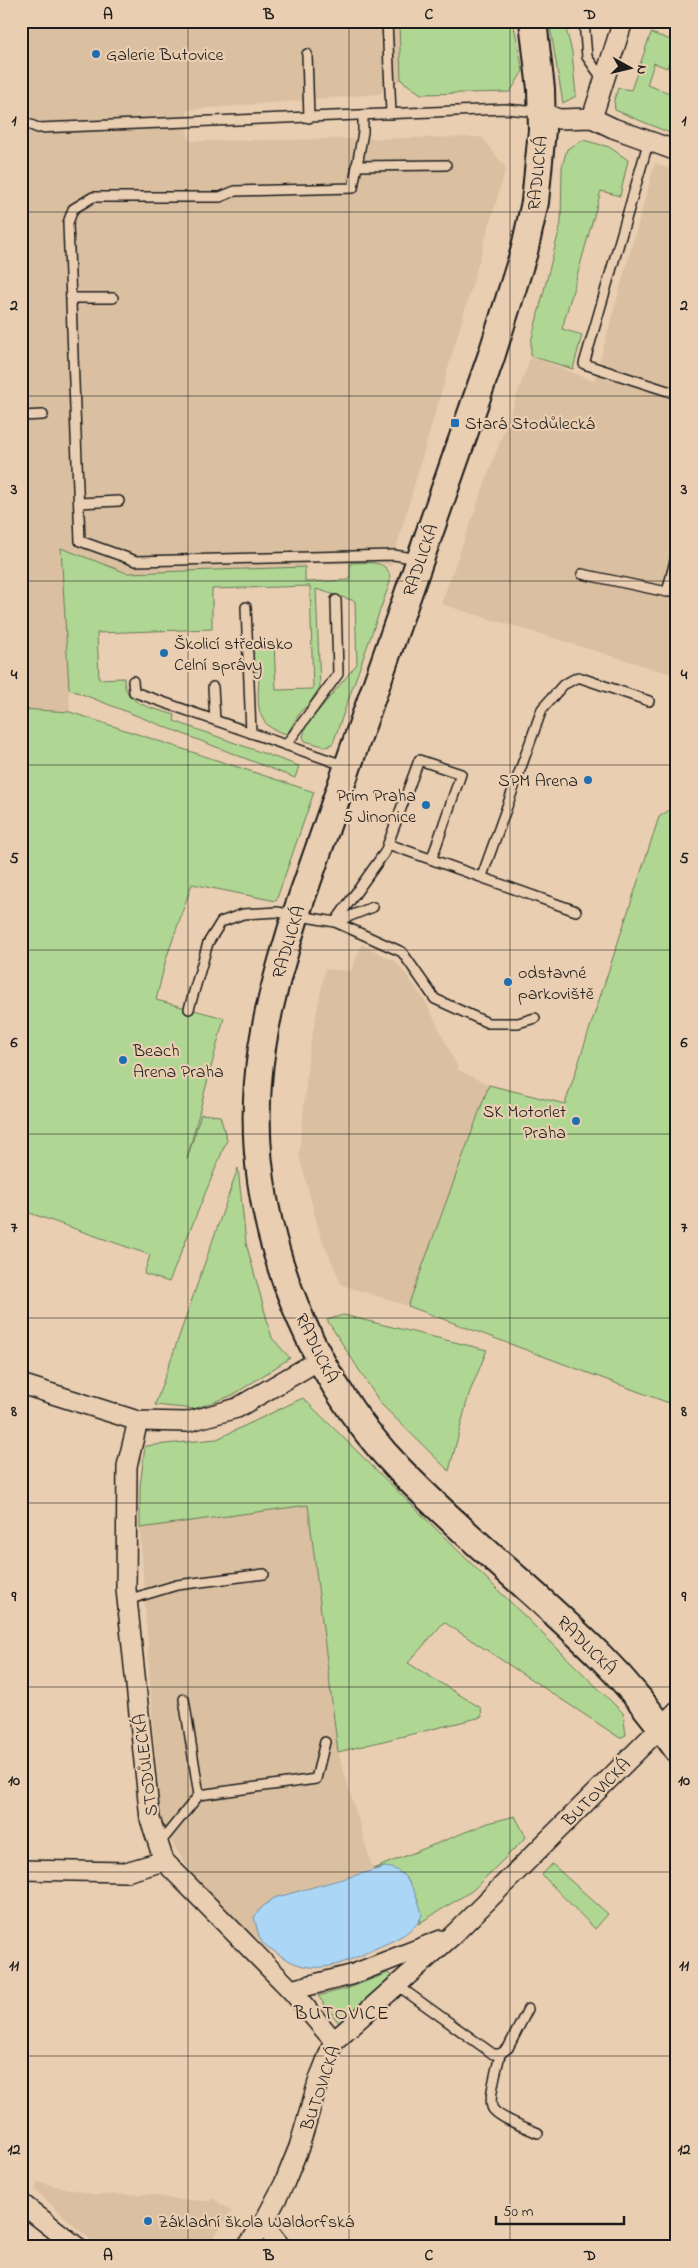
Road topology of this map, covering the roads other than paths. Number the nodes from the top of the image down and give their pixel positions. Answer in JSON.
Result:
{"nodes":[{"id":1,"x":387,"y":21,"type":"edge"},
{"id":2,"x":533,"y":21,"type":"edge"},
{"id":3,"x":584,"y":21,"type":"edge"},
{"id":4,"x":623,"y":21,"type":"edge"},
{"id":5,"x":307,"y":54,"type":"dead end"},
{"id":6,"x":604,"y":82,"type":"junction"},
{"id":7,"x":542,"y":113,"type":"junction"},
{"id":8,"x":391,"y":114,"type":"junction"},
{"id":9,"x":364,"y":116,"type":"junction"},
{"id":10,"x":309,"y":118,"type":"junction"},
{"id":11,"x":592,"y":118,"type":"junction"},
{"id":12,"x":21,"y":121,"type":"edge"},
{"id":13,"x":649,"y":140,"type":"junction"},
{"id":14,"x":677,"y":151,"type":"edge"},
{"id":15,"x":446,"y":165,"type":"dead end"},
{"id":16,"x":356,"y":166,"type":"junction"},
{"id":17,"x":71,"y":298,"type":"junction"},
{"id":18,"x":113,"y":298,"type":"dead end"},
{"id":19,"x":677,"y":394,"type":"edge"},
{"id":20,"x":43,"y":415,"type":"dead end"},
{"id":21,"x":21,"y":416,"type":"edge"},
{"id":22,"x":119,"y":500,"type":"dead end"},
{"id":23,"x":79,"y":503,"type":"junction"},
{"id":24,"x":677,"y":552,"type":"edge"},
{"id":25,"x":420,"y":559,"type":"junction"},
{"id":26,"x":582,"y":574,"type":"dead end"},
{"id":27,"x":667,"y":592,"type":"junction"},
{"id":28,"x":677,"y":595,"type":"edge"},
{"id":29,"x":336,"y":600,"type":"dead end"},
{"id":30,"x":246,"y":607,"type":"dead end"},
{"id":31,"x":132,"y":681,"type":"dead end"},
{"id":32,"x":213,"y":687,"type":"dead end"},
{"id":33,"x":649,"y":701,"type":"dead end"},
{"id":34,"x":215,"y":720,"type":"junction"},
{"id":35,"x":251,"y":733,"type":"junction"},
{"id":36,"x":286,"y":745,"type":"junction"},
{"id":37,"x":348,"y":767,"type":"junction"},
{"id":38,"x":388,"y":844,"type":"junction"},
{"id":39,"x":432,"y":858,"type":"junction"},
{"id":40,"x":482,"y":876,"type":"junction"},
{"id":41,"x":373,"y":907,"type":"dead end"},
{"id":42,"x":576,"y":911,"type":"dead end"},
{"id":43,"x":296,"y":914,"type":"junction"},
{"id":44,"x":335,"y":922,"type":"junction"},
{"id":45,"x":189,"y":1009,"type":"dead end"},
{"id":46,"x":535,"y":1018,"type":"dead end"},
{"id":47,"x":319,"y":1360,"type":"junction"},
{"id":48,"x":21,"y":1384,"type":"edge"},
{"id":49,"x":138,"y":1421,"type":"junction"},
{"id":50,"x":264,"y":1574,"type":"dead end"},
{"id":51,"x":127,"y":1600,"type":"junction"},
{"id":52,"x":184,"y":1699,"type":"dead end"},
{"id":53,"x":669,"y":1719,"type":"edge"},
{"id":54,"x":325,"y":1742,"type":"dead end"},
{"id":55,"x":677,"y":1749,"type":"edge"},
{"id":56,"x":200,"y":1795,"type":"junction"},
{"id":57,"x":161,"y":1853,"type":"junction"},
{"id":58,"x":21,"y":1870,"type":"edge"},
{"id":59,"x":452,"y":1936,"type":"junction"},
{"id":60,"x":396,"y":1985,"type":"junction"},
{"id":61,"x":291,"y":1990,"type":"junction"},
{"id":62,"x":528,"y":2009,"type":"dead end"},
{"id":63,"x":334,"y":2041,"type":"junction"},
{"id":64,"x":500,"y":2054,"type":"junction"},
{"id":65,"x":538,"y":2133,"type":"dead end"},
{"id":66,"x":21,"y":2204,"type":"edge"},
{"id":67,"x":263,"y":2224,"type":"junction"},
{"id":68,"x":77,"y":2247,"type":"edge"},
{"id":69,"x":247,"y":2247,"type":"edge"},
{"id":70,"x":281,"y":2247,"type":"edge"}],
"edges":[{"from":1,"to":8,"type":"lane"},
{"from":2,"to":7,"type":"main road","name":"RADLICKÁ"},
{"from":3,"to":6,"type":"lane"},
{"from":4,"to":6,"type":"street"},
{"from":5,"to":10,"type":"lane"},
{"from":6,"to":11,"type":"street"},
{"from":7,"to":8,"type":"lane"},
{"from":7,"to":11,"type":"street"},
{"from":7,"to":25,"type":"main road","name":"RADLICKÁ"},
{"from":8,"to":9,"type":"lane"},
{"from":9,"to":10,"type":"lane"},
{"from":9,"to":16,"type":"lane"},
{"from":10,"to":12,"type":"lane"},
{"from":11,"to":13,"type":"street"},
{"from":13,"to":14,"type":"street"},
{"from":13,"to":19,"type":"lane"},
{"from":15,"to":16,"type":"lane"},
{"from":16,"to":17,"type":"lane"},
{"from":17,"to":18,"type":"lane"},
{"from":17,"to":23,"type":"lane"},
{"from":20,"to":21,"type":"lane"},
{"from":22,"to":23,"type":"lane"},
{"from":23,"to":25,"type":"lane"},
{"from":24,"to":27,"type":"lane"},
{"from":25,"to":37,"type":"main road","name":"RADLICKÁ"},
{"from":26,"to":27,"type":"lane"},
{"from":27,"to":28,"type":"lane"},
{"from":29,"to":36,"type":"lane"},
{"from":30,"to":35,"type":"lane"},
{"from":31,"to":34,"type":"lane"},
{"from":32,"to":34,"type":"lane"},
{"from":33,"to":40,"type":"lane"},
{"from":34,"to":35,"type":"lane"},
{"from":35,"to":36,"type":"lane"},
{"from":36,"to":37,"type":"lane"},
{"from":37,"to":43,"type":"main road","name":"RADLICKÁ"},
{"from":38,"to":39,"type":"lane"},
{"from":38,"to":39,"type":"lane"},
{"from":38,"to":44,"type":"lane"},
{"from":39,"to":40,"type":"lane"},
{"from":40,"to":42,"type":"lane"},
{"from":41,"to":44,"type":"lane"},
{"from":43,"to":44,"type":"lane"},
{"from":43,"to":45,"type":"lane"},
{"from":43,"to":47,"type":"main road","name":"RADLICKÁ"},
{"from":44,"to":46,"type":"lane"},
{"from":47,"to":49,"type":"street"},
{"from":47,"to":53,"type":"main road","name":"RADLICKÁ"},
{"from":48,"to":49,"type":"street"},
{"from":49,"to":51,"type":"street","name":"STODŮLECKÁ"},
{"from":50,"to":51,"type":"lane"},
{"from":51,"to":57,"type":"street","name":"STODŮLECKÁ"},
{"from":52,"to":56,"type":"lane"},
{"from":53,"to":55,"type":"main road","name":"RADLICKÁ"},
{"from":53,"to":59,"type":"street","name":"BUTOVICKÁ"},
{"from":54,"to":56,"type":"lane"},
{"from":56,"to":57,"type":"lane"},
{"from":57,"to":58,"type":"street"},
{"from":57,"to":61,"type":"street","name":"STODŮLECKÁ"},
{"from":59,"to":60,"type":"street","name":"BUTOVICKÁ"},
{"from":59,"to":61,"type":"street","name":"BUTOVICKÁ"},
{"from":60,"to":63,"type":"street","name":"BUTOVICKÁ"},
{"from":60,"to":64,"type":"lane"},
{"from":61,"to":63,"type":"street","name":"STODŮLECKÁ"},
{"from":62,"to":64,"type":"lane"},
{"from":63,"to":67,"type":"street","name":"BUTOVICKÁ"},
{"from":64,"to":65,"type":"lane"},
{"from":66,"to":68,"type":"street"},
{"from":67,"to":69,"type":"street","name":"BUTOVICKÁ"},
{"from":67,"to":70,"type":"street"}]}
